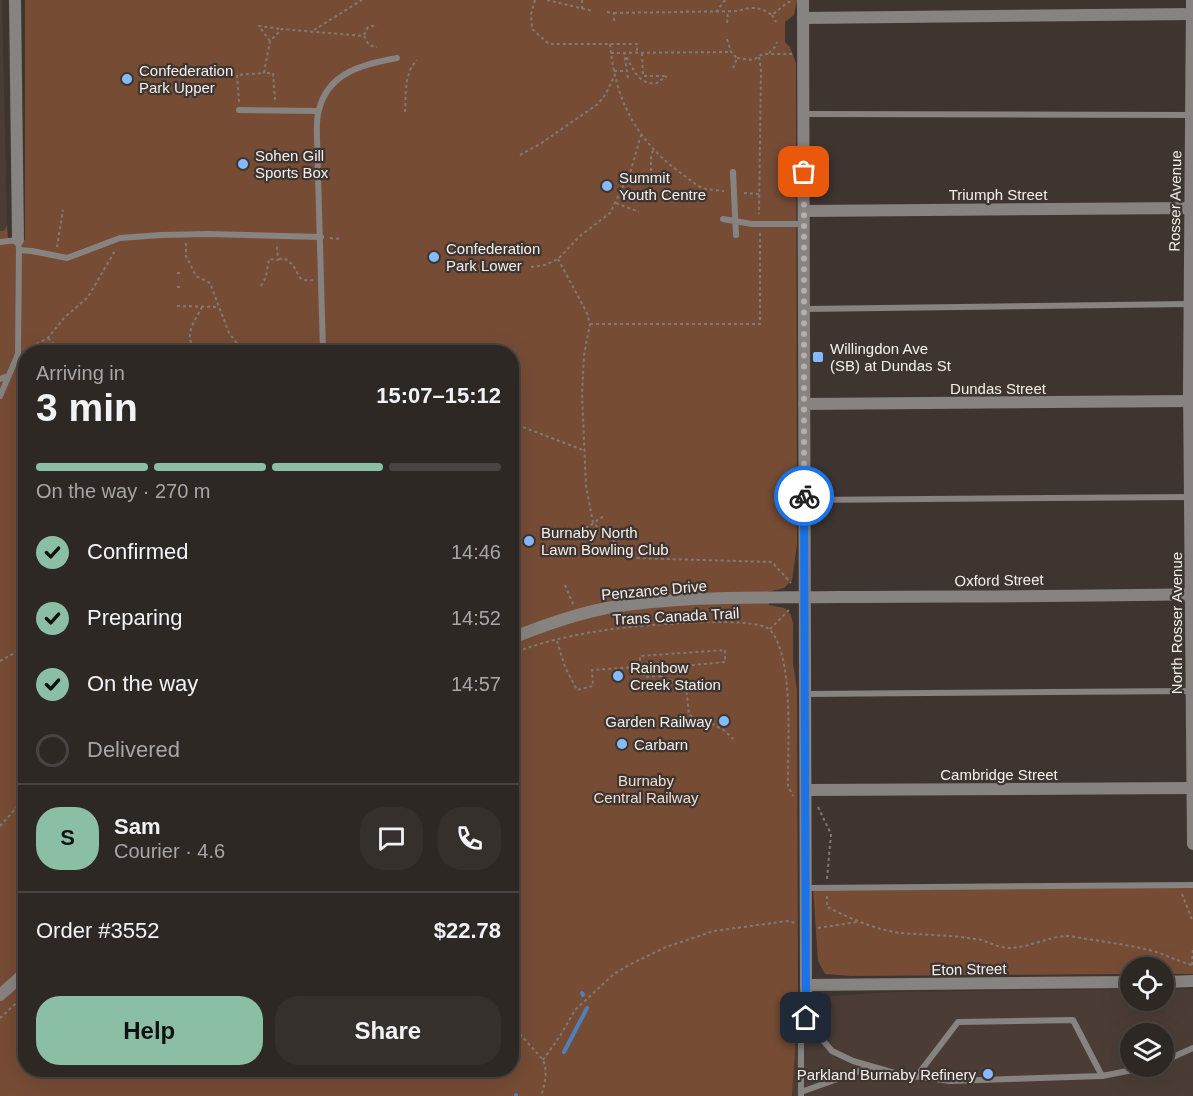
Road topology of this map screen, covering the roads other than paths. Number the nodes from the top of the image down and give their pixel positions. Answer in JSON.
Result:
{"nodes":[{"id":1,"x":15,"y":0,"type":"edge"},
{"id":2,"x":1192,"y":0,"type":"edge"},
{"id":3,"x":800,"y":1,"type":"edge"},
{"id":4,"x":1192,"y":14,"type":"edge"},
{"id":5,"x":803,"y":18,"type":"junction"},
{"id":6,"x":397,"y":58,"type":"dead end"},
{"id":7,"x":239,"y":110,"type":"road end"},
{"id":8,"x":318,"y":111,"type":"junction"},
{"id":9,"x":803,"y":114,"type":"junction"},
{"id":10,"x":1191,"y":115,"type":"junction"},
{"id":11,"x":733,"y":172,"type":"dead end"},
{"id":12,"x":1192,"y":208,"type":"edge"},
{"id":13,"x":804,"y":211,"type":"junction"},
{"id":14,"x":723,"y":219,"type":"dead end"},
{"id":15,"x":736,"y":221,"type":"junction"},
{"id":16,"x":804,"y":224,"type":"junction"},
{"id":17,"x":736,"y":235,"type":"dead end"},
{"id":18,"x":321,"y":237,"type":"junction"},
{"id":19,"x":0,"y":242,"type":"edge"},
{"id":20,"x":18,"y":245,"type":"junction"},
{"id":21,"x":1191,"y":304,"type":"edge"},
{"id":22,"x":803,"y":309,"type":"junction"},
{"id":23,"x":323,"y":345,"type":"edge"},
{"id":24,"x":8,"y":376,"type":"junction"},
{"id":25,"x":0,"y":380,"type":"edge"},
{"id":26,"x":0,"y":396,"type":"edge"},
{"id":27,"x":1191,"y":401,"type":"edge"},
{"id":28,"x":804,"y":404,"type":"junction"},
{"id":29,"x":1191,"y":497,"type":"edge"},
{"id":30,"x":804,"y":500,"type":"junction"},
{"id":31,"x":1192,"y":594,"type":"edge"},
{"id":32,"x":805,"y":597,"type":"junction"},
{"id":33,"x":519,"y":635,"type":"edge"},
{"id":34,"x":1192,"y":691,"type":"edge"},
{"id":35,"x":805,"y":694,"type":"junction"},
{"id":36,"x":1192,"y":788,"type":"edge"},
{"id":37,"x":806,"y":790,"type":"junction"},
{"id":38,"x":1193,"y":844,"type":"edge"},
{"id":39,"x":1193,"y":885,"type":"edge"},
{"id":40,"x":806,"y":888,"type":"junction"},
{"id":41,"x":18,"y":979,"type":"edge"},
{"id":42,"x":1193,"y":981,"type":"edge"},
{"id":43,"x":1120,"y":982,"type":"edge"},
{"id":44,"x":1174,"y":982,"type":"edge"},
{"id":45,"x":806,"y":985,"type":"junction"},
{"id":46,"x":0,"y":995,"type":"edge"},
{"id":47,"x":807,"y":1022,"type":"junction"},
{"id":48,"x":1193,"y":1047,"type":"edge"},
{"id":49,"x":1174,"y":1056,"type":"edge"},
{"id":50,"x":872,"y":1067,"type":"junction"},
{"id":51,"x":1120,"y":1072,"type":"edge"},
{"id":52,"x":1102,"y":1076,"type":"junction"},
{"id":53,"x":916,"y":1077,"type":"junction"},
{"id":54,"x":817,"y":1086,"type":"junction"},
{"id":55,"x":801,"y":1094,"type":"edge"},
{"id":56,"x":816,"y":1096,"type":"edge"}],
"edges":[{"from":1,"to":20,"type":"street"},
{"from":2,"to":4,"type":"street","name":"Rosser Avenue"},
{"from":3,"to":5,"type":"street"},
{"from":4,"to":5,"type":"street"},
{"from":4,"to":10,"type":"street","name":"Rosser Avenue"},
{"from":5,"to":9,"type":"street"},
{"from":6,"to":8,"type":"lane"},
{"from":7,"to":8,"type":"lane"},
{"from":8,"to":18,"type":"lane"},
{"from":9,"to":10,"type":"lane"},
{"from":9,"to":13,"type":"street"},
{"from":10,"to":12,"type":"street","name":"Rosser Avenue"},
{"from":11,"to":15,"type":"lane"},
{"from":12,"to":13,"type":"street","name":"Triumph Street"},
{"from":12,"to":21,"type":"street","name":"Rosser Avenue"},
{"from":13,"to":16,"type":"street"},
{"from":14,"to":15,"type":"lane"},
{"from":15,"to":16,"type":"lane"},
{"from":15,"to":17,"type":"lane"},
{"from":16,"to":22,"type":"street"},
{"from":18,"to":20,"type":"lane"},
{"from":18,"to":23,"type":"lane"},
{"from":19,"to":20,"type":"lane"},
{"from":20,"to":24,"type":"lane"},
{"from":21,"to":22,"type":"lane"},
{"from":21,"to":27,"type":"street","name":"Rosser Avenue"},
{"from":22,"to":28,"type":"street"},
{"from":24,"to":25,"type":"lane"},
{"from":24,"to":26,"type":"lane"},
{"from":27,"to":28,"type":"street","name":"Dundas Street"},
{"from":27,"to":29,"type":"street","name":"North Rosser Avenue"},
{"from":28,"to":30,"type":"street"},
{"from":29,"to":30,"type":"lane"},
{"from":29,"to":31,"type":"street","name":"North Rosser Avenue"},
{"from":30,"to":32,"type":"street"},
{"from":31,"to":32,"type":"street","name":"Oxford Street"},
{"from":31,"to":34,"type":"street","name":"North Rosser Avenue"},
{"from":32,"to":33,"type":"street","name":"Penzance Drive"},
{"from":32,"to":35,"type":"street"},
{"from":34,"to":35,"type":"lane"},
{"from":34,"to":36,"type":"street","name":"North Rosser Avenue"},
{"from":35,"to":37,"type":"street"},
{"from":36,"to":37,"type":"street","name":"Cambridge Street"},
{"from":36,"to":38,"type":"street","name":"North Rosser Avenue"},
{"from":37,"to":40,"type":"street"},
{"from":39,"to":40,"type":"lane"},
{"from":40,"to":45,"type":"street"},
{"from":41,"to":46,"type":"street"},
{"from":42,"to":44,"type":"street"},
{"from":43,"to":45,"type":"street","name":"Eton Street"},
{"from":45,"to":47,"type":"street"},
{"from":47,"to":50,"type":"lane"},
{"from":47,"to":55,"type":"lane"},
{"from":48,"to":49,"type":"lane"},
{"from":50,"to":53,"type":"lane"},
{"from":50,"to":54,"type":"lane"},
{"from":51,"to":52,"type":"lane"},
{"from":52,"to":53,"type":"lane"},
{"from":52,"to":53,"type":"lane"},
{"from":54,"to":55,"type":"lane"},
{"from":54,"to":56,"type":"lane"}]}
